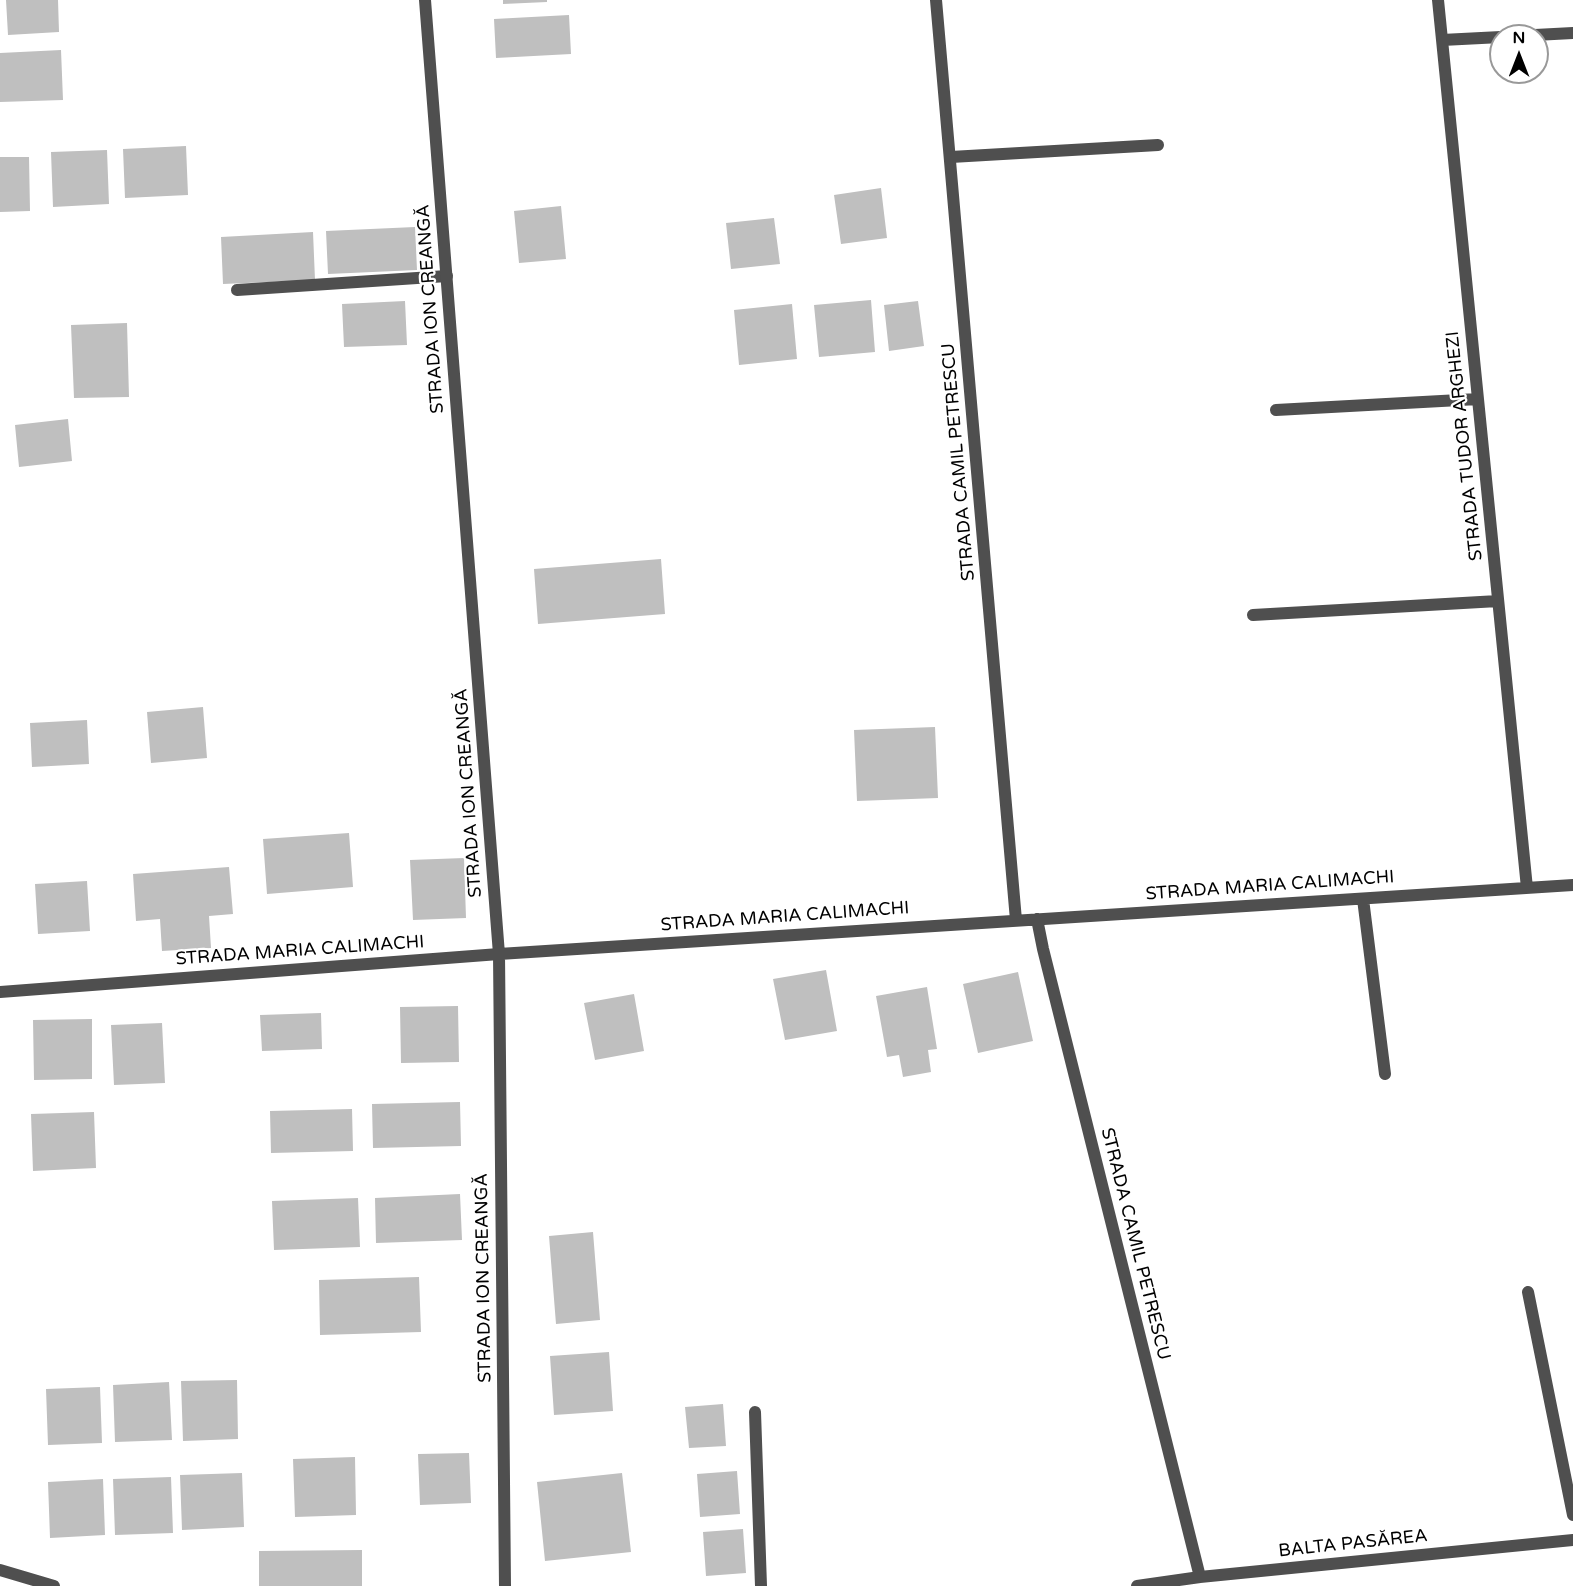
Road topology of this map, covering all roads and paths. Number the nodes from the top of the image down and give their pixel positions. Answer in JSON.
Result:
{"nodes":[{"id":1,"x":425,"y":0,"type":"edge"},
{"id":2,"x":936,"y":0,"type":"edge"},
{"id":3,"x":1438,"y":0,"type":"edge"},
{"id":4,"x":1573,"y":33,"type":"edge"},
{"id":5,"x":1549,"y":34,"type":"edge"},
{"id":6,"x":1489,"y":38,"type":"edge"},
{"id":7,"x":1442,"y":40,"type":"junction"},
{"id":8,"x":1158,"y":145,"type":"dead end"},
{"id":9,"x":951,"y":158,"type":"junction"},
{"id":10,"x":447,"y":276,"type":"junction"},
{"id":11,"x":237,"y":290,"type":"dead end"},
{"id":12,"x":1478,"y":399,"type":"junction"},
{"id":13,"x":1276,"y":410,"type":"dead end"},
{"id":14,"x":1498,"y":601,"type":"junction"},
{"id":15,"x":1253,"y":615,"type":"dead end"},
{"id":16,"x":1573,"y":885,"type":"edge"},
{"id":17,"x":1527,"y":888,"type":"junction"},
{"id":18,"x":1363,"y":899,"type":"junction"},
{"id":19,"x":1037,"y":919,"type":"junction"},
{"id":20,"x":1016,"y":920,"type":"junction"},
{"id":21,"x":499,"y":954,"type":"junction"},
{"id":22,"x":0,"y":992,"type":"edge"},
{"id":23,"x":1385,"y":1074,"type":"dead end"},
{"id":24,"x":1528,"y":1292,"type":"dead end"},
{"id":25,"x":754,"y":1412,"type":"dead end"},
{"id":26,"x":1573,"y":1515,"type":"edge"},
{"id":27,"x":1573,"y":1540,"type":"edge"},
{"id":28,"x":0,"y":1570,"type":"edge"},
{"id":29,"x":1200,"y":1577,"type":"junction"},
{"id":30,"x":54,"y":1586,"type":"edge"},
{"id":31,"x":505,"y":1586,"type":"edge"},
{"id":32,"x":761,"y":1586,"type":"edge"},
{"id":33,"x":1137,"y":1586,"type":"edge"}],
"edges":[{"from":1,"to":10,"type":"street","name":"STRADA ION CREANGĂ"},
{"from":2,"to":9,"type":"street","name":"STRADA CAMIL PETRESCU"},
{"from":3,"to":7,"type":"street","name":"STRADA TUDOR ARGHEZI"},
{"from":4,"to":5,"type":"street"},
{"from":6,"to":7,"type":"street"},
{"from":7,"to":12,"type":"street","name":"STRADA TUDOR ARGHEZI"},
{"from":8,"to":9,"type":"street"},
{"from":9,"to":20,"type":"street","name":"STRADA CAMIL PETRESCU"},
{"from":10,"to":11,"type":"street"},
{"from":10,"to":21,"type":"street","name":"STRADA ION CREANGĂ"},
{"from":12,"to":13,"type":"street"},
{"from":12,"to":14,"type":"street","name":"STRADA TUDOR ARGHEZI"},
{"from":14,"to":15,"type":"street"},
{"from":14,"to":17,"type":"street","name":"STRADA TUDOR ARGHEZI"},
{"from":16,"to":17,"type":"street","name":"STRADA MARIA CALIMACHI"},
{"from":17,"to":18,"type":"street","name":"STRADA MARIA CALIMACHI"},
{"from":18,"to":19,"type":"street","name":"STRADA MARIA CALIMACHI"},
{"from":18,"to":23,"type":"street"},
{"from":19,"to":20,"type":"street","name":"STRADA MARIA CALIMACHI"},
{"from":19,"to":29,"type":"street","name":"STRADA CAMIL PETRESCU"},
{"from":20,"to":21,"type":"street","name":"STRADA MARIA CALIMACHI"},
{"from":21,"to":22,"type":"street","name":"STRADA MARIA CALIMACHI"},
{"from":21,"to":31,"type":"street","name":"STRADA ION CREANGĂ"},
{"from":24,"to":26,"type":"street"},
{"from":25,"to":32,"type":"street"},
{"from":27,"to":29,"type":"street","name":"BALTA PASĂREA"},
{"from":28,"to":30,"type":"street"},
{"from":29,"to":33,"type":"street","name":"BALTA PASĂREA"}]}
